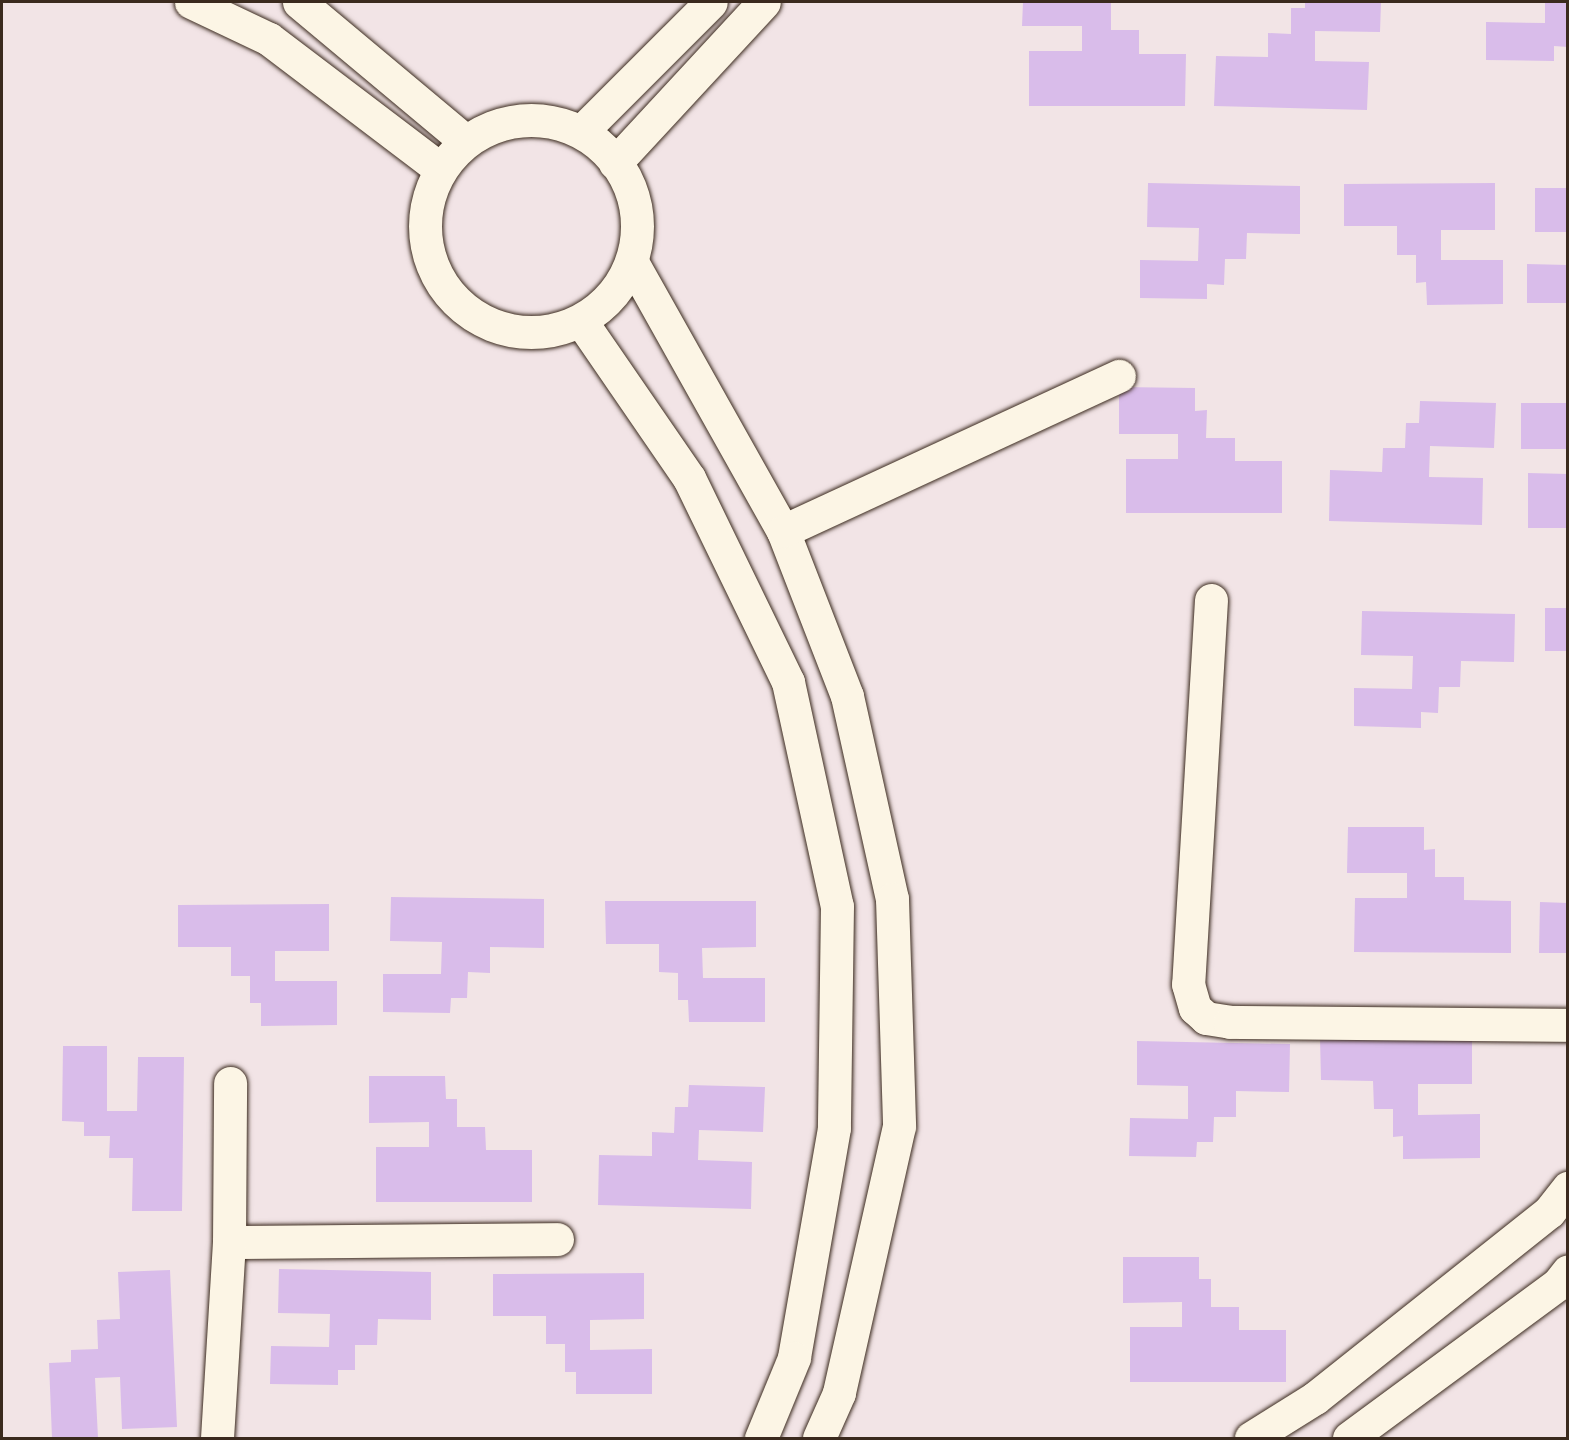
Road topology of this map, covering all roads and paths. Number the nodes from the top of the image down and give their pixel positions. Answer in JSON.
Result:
{"nodes":[{"id":1,"x":191,"y":2,"type":"edge"},
{"id":2,"x":299,"y":2,"type":"edge"},
{"id":3,"x":711,"y":2,"type":"edge"},
{"id":4,"x":764,"y":2,"type":"edge"},
{"id":5,"x":582,"y":131,"type":"junction"},
{"id":6,"x":465,"y":141,"type":"junction"},
{"id":7,"x":615,"y":163,"type":"junction"},
{"id":8,"x":440,"y":169,"type":"junction"},
{"id":9,"x":632,"y":262,"type":"junction"},
{"id":10,"x":581,"y":321,"type":"junction"},
{"id":11,"x":1119,"y":376,"type":"dead end"},
{"id":12,"x":783,"y":531,"type":"junction"},
{"id":13,"x":1211,"y":600,"type":"dead end"},
{"id":14,"x":1568,"y":1025,"type":"edge"},
{"id":15,"x":230,"y":1083,"type":"dead end"},
{"id":16,"x":1568,"y":1188,"type":"edge"},
{"id":17,"x":557,"y":1239,"type":"dead end"},
{"id":18,"x":229,"y":1242,"type":"junction"},
{"id":19,"x":1564,"y":1282,"type":"edge"},
{"id":20,"x":218,"y":1438,"type":"edge"},
{"id":21,"x":761,"y":1438,"type":"edge"},
{"id":22,"x":819,"y":1438,"type":"edge"},
{"id":23,"x":1251,"y":1438,"type":"edge"},
{"id":24,"x":1348,"y":1438,"type":"edge"}],
"edges":[{"from":1,"to":8,"type":"street"},
{"from":2,"to":6,"type":"street"},
{"from":3,"to":5,"type":"street"},
{"from":4,"to":7,"type":"street"},
{"from":5,"to":6,"type":"street"},
{"from":5,"to":7,"type":"street"},
{"from":6,"to":8,"type":"street"},
{"from":7,"to":9,"type":"street"},
{"from":8,"to":10,"type":"street"},
{"from":9,"to":10,"type":"street"},
{"from":9,"to":12,"type":"street"},
{"from":10,"to":21,"type":"street"},
{"from":11,"to":12,"type":"street"},
{"from":12,"to":22,"type":"street"},
{"from":13,"to":14,"type":"street"},
{"from":15,"to":18,"type":"street"},
{"from":16,"to":23,"type":"street"},
{"from":17,"to":18,"type":"street"},
{"from":18,"to":20,"type":"street"},
{"from":19,"to":24,"type":"street"}]}
